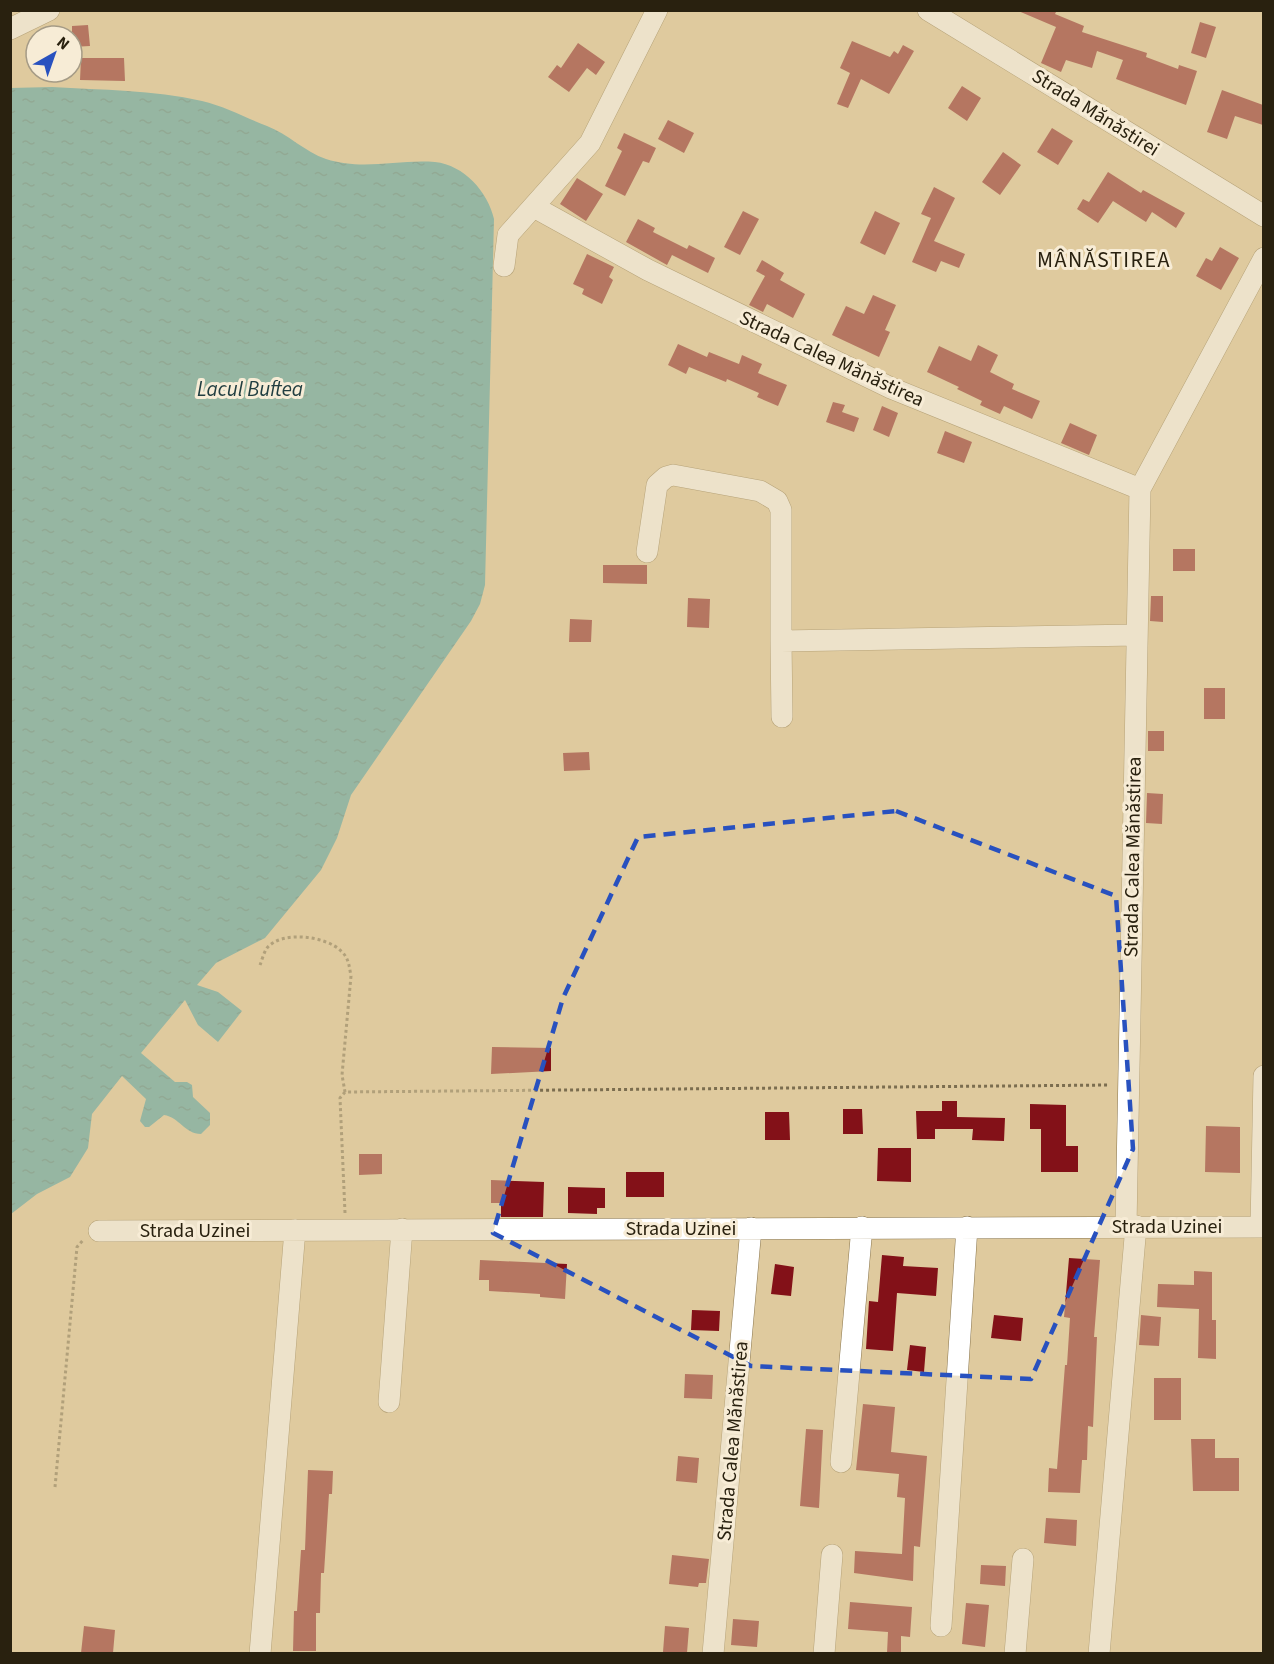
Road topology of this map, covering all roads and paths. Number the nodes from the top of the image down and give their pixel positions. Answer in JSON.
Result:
{"nodes":[{"id":1,"x":49,"y":10,"type":"edge"},
{"id":2,"x":657,"y":10,"type":"edge"},
{"id":3,"x":928,"y":10,"type":"edge"},
{"id":4,"x":10,"y":29,"type":"edge"},
{"id":5,"x":534,"y":207,"type":"junction"},
{"id":6,"x":1263,"y":216,"type":"edge"},
{"id":7,"x":1263,"y":258,"type":"edge"},
{"id":8,"x":504,"y":266,"type":"dead end"},
{"id":9,"x":1140,"y":489,"type":"junction"},
{"id":10,"x":647,"y":552,"type":"dead end"},
{"id":11,"x":1137,"y":635,"type":"junction"},
{"id":12,"x":781,"y":641,"type":"junction"},
{"id":13,"x":782,"y":717,"type":"dead end"},
{"id":14,"x":260,"y":965,"type":"dead end"},
{"id":15,"x":1263,"y":1076,"type":"edge"},
{"id":16,"x":1127,"y":1085,"type":"junction"},
{"id":17,"x":345,"y":1092,"type":"junction"},
{"id":18,"x":1131,"y":1226,"type":"junction"},
{"id":19,"x":862,"y":1227,"type":"junction"},
{"id":20,"x":967,"y":1227,"type":"junction"},
{"id":21,"x":1262,"y":1227,"type":"edge"},
{"id":22,"x":751,"y":1228,"type":"junction"},
{"id":23,"x":402,"y":1229,"type":"junction"},
{"id":24,"x":294,"y":1230,"type":"junction"},
{"id":25,"x":345,"y":1230,"type":"junction"},
{"id":26,"x":99,"y":1231,"type":"joint"},
{"id":27,"x":389,"y":1402,"type":"dead end"},
{"id":28,"x":841,"y":1462,"type":"dead end"},
{"id":29,"x":55,"y":1487,"type":"dead end"},
{"id":30,"x":832,"y":1555,"type":"dead end"},
{"id":31,"x":1023,"y":1559,"type":"dead end"},
{"id":32,"x":941,"y":1626,"type":"dead end"},
{"id":33,"x":260,"y":1653,"type":"edge"},
{"id":34,"x":713,"y":1653,"type":"edge"},
{"id":35,"x":824,"y":1653,"type":"edge"},
{"id":36,"x":1015,"y":1653,"type":"edge"},
{"id":37,"x":1099,"y":1653,"type":"edge"}],
"edges":[{"from":1,"to":4,"type":"street"},
{"from":2,"to":5,"type":"street"},
{"from":3,"to":6,"type":"street","name":"Strada Mănăstirei"},
{"from":5,"to":8,"type":"street"},
{"from":5,"to":9,"type":"street","name":"Strada Calea Mănăstirea"},
{"from":7,"to":9,"type":"street","name":"Strada Calea Mănăstirea"},
{"from":9,"to":11,"type":"street","name":"Strada Calea Mănăstirea"},
{"from":10,"to":12,"type":"street"},
{"from":11,"to":12,"type":"street"},
{"from":11,"to":16,"type":"street","name":"Strada Calea Mănăstirea"},
{"from":12,"to":13,"type":"street"},
{"from":14,"to":17,"type":"path"},
{"from":15,"to":21,"type":"street"},
{"from":16,"to":17,"type":"path"},
{"from":16,"to":18,"type":"street","name":"Strada Calea Mănăstirea"},
{"from":17,"to":25,"type":"path"},
{"from":18,"to":20,"type":"street","name":"Strada Uzinei"},
{"from":18,"to":21,"type":"street","name":"Strada Uzinei"},
{"from":18,"to":37,"type":"street","name":"Strada Calea Mănăstirea"},
{"from":19,"to":20,"type":"street","name":"Strada Uzinei"},
{"from":19,"to":22,"type":"street","name":"Strada Uzinei"},
{"from":19,"to":28,"type":"street"},
{"from":20,"to":32,"type":"street"},
{"from":22,"to":23,"type":"street","name":"Strada Uzinei"},
{"from":22,"to":34,"type":"street","name":"Strada Calea Mănăstirea"},
{"from":23,"to":25,"type":"street","name":"Strada Uzinei"},
{"from":23,"to":27,"type":"street"},
{"from":24,"to":25,"type":"street","name":"Strada Uzinei"},
{"from":24,"to":26,"type":"street","name":"Strada Uzinei"},
{"from":24,"to":33,"type":"street"},
{"from":26,"to":29,"type":"path"},
{"from":30,"to":35,"type":"street"},
{"from":31,"to":36,"type":"street"}]}
